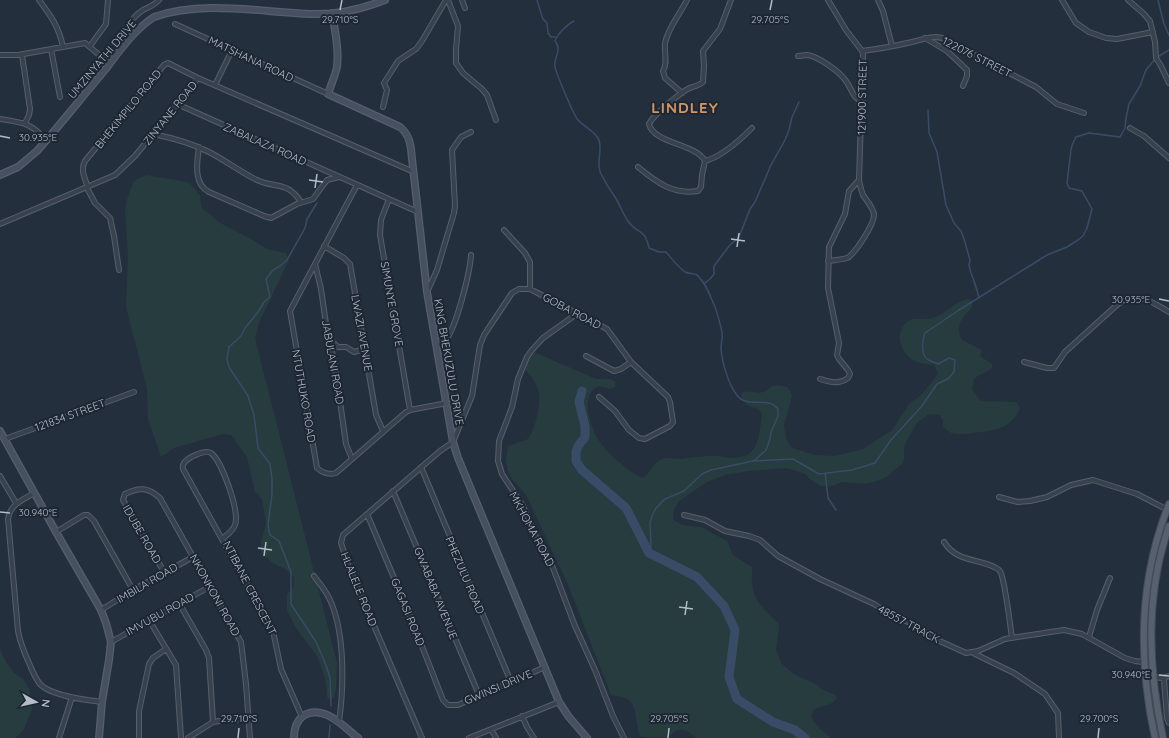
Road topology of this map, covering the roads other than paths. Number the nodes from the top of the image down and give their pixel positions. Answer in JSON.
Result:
{"nodes":[{"id":1,"x":39,"y":0,"type":"edge"},
{"id":2,"x":108,"y":0,"type":"edge"},
{"id":3,"x":159,"y":0,"type":"edge"},
{"id":4,"x":385,"y":0,"type":"edge"},
{"id":5,"x":447,"y":0,"type":"edge"},
{"id":6,"x":462,"y":0,"type":"edge"},
{"id":7,"x":687,"y":0,"type":"edge"},
{"id":8,"x":731,"y":0,"type":"edge"},
{"id":9,"x":828,"y":0,"type":"edge"},
{"id":10,"x":878,"y":0,"type":"edge"},
{"id":11,"x":1062,"y":0,"type":"edge"},
{"id":12,"x":1128,"y":0,"type":"edge"},
{"id":13,"x":465,"y":8,"type":"dead end"},
{"id":14,"x":332,"y":13,"type":"junction"},
{"id":15,"x":175,"y":24,"type":"dead end"},
{"id":16,"x":1153,"y":32,"type":"junction"},
{"id":17,"x":925,"y":38,"type":"junction"},
{"id":18,"x":127,"y":42,"type":"junction"},
{"id":19,"x":90,"y":46,"type":"junction"},
{"id":20,"x":892,"y":46,"type":"junction"},
{"id":21,"x":63,"y":47,"type":"junction"},
{"id":22,"x":51,"y":49,"type":"junction"},
{"id":23,"x":232,"y":50,"type":"junction"},
{"id":24,"x":862,"y":50,"type":"junction"},
{"id":25,"x":0,"y":55,"type":"edge"},
{"id":26,"x":22,"y":55,"type":"junction"},
{"id":27,"x":798,"y":56,"type":"dead end"},
{"id":28,"x":0,"y":61,"type":"edge"},
{"id":29,"x":110,"y":64,"type":"junction"},
{"id":30,"x":198,"y":78,"type":"junction"},
{"id":31,"x":1169,"y":83,"type":"edge"},
{"id":32,"x":215,"y":85,"type":"junction"},
{"id":33,"x":963,"y":86,"type":"dead end"},
{"id":34,"x":682,"y":93,"type":"junction"},
{"id":35,"x":328,"y":94,"type":"junction"},
{"id":36,"x":60,"y":97,"type":"dead end"},
{"id":37,"x":863,"y":102,"type":"junction"},
{"id":38,"x":177,"y":104,"type":"junction"},
{"id":39,"x":383,"y":107,"type":"dead end"},
{"id":40,"x":1084,"y":114,"type":"dead end"},
{"id":41,"x":0,"y":119,"type":"edge"},
{"id":42,"x":496,"y":120,"type":"dead end"},
{"id":43,"x":25,"y":124,"type":"junction"},
{"id":44,"x":752,"y":128,"type":"dead end"},
{"id":45,"x":1130,"y":128,"type":"dead end"},
{"id":46,"x":471,"y":132,"type":"dead end"},
{"id":47,"x":154,"y":134,"type":"junction"},
{"id":48,"x":46,"y":141,"type":"junction"},
{"id":49,"x":199,"y":147,"type":"junction"},
{"id":50,"x":1169,"y":158,"type":"edge"},
{"id":51,"x":706,"y":161,"type":"junction"},
{"id":52,"x":638,"y":167,"type":"dead end"},
{"id":53,"x":414,"y":172,"type":"junction"},
{"id":54,"x":0,"y":175,"type":"edge"},
{"id":55,"x":339,"y":177,"type":"junction"},
{"id":56,"x":859,"y":180,"type":"junction"},
{"id":57,"x":357,"y":185,"type":"junction"},
{"id":58,"x":88,"y":188,"type":"junction"},
{"id":59,"x":389,"y":199,"type":"junction"},
{"id":60,"x":301,"y":202,"type":"junction"},
{"id":61,"x":418,"y":212,"type":"junction"},
{"id":62,"x":0,"y":224,"type":"edge"},
{"id":63,"x":504,"y":230,"type":"dead end"},
{"id":64,"x":324,"y":246,"type":"junction"},
{"id":65,"x":471,"y":255,"type":"dead end"},
{"id":66,"x":828,"y":261,"type":"junction"},
{"id":67,"x":314,"y":264,"type":"junction"},
{"id":68,"x":119,"y":270,"type":"dead end"},
{"id":69,"x":530,"y":289,"type":"junction"},
{"id":70,"x":427,"y":292,"type":"junction"},
{"id":71,"x":1169,"y":312,"type":"edge"},
{"id":72,"x":578,"y":313,"type":"junction"},
{"id":73,"x":328,"y":338,"type":"junction"},
{"id":74,"x":437,"y":346,"type":"junction"},
{"id":75,"x":365,"y":349,"type":"junction"},
{"id":76,"x":586,"y":356,"type":"dead end"},
{"id":77,"x":631,"y":362,"type":"junction"},
{"id":78,"x":1024,"y":362,"type":"dead end"},
{"id":79,"x":820,"y":379,"type":"dead end"},
{"id":80,"x":134,"y":392,"type":"dead end"},
{"id":81,"x":599,"y":397,"type":"dead end"},
{"id":82,"x":447,"y":403,"type":"junction"},
{"id":83,"x":410,"y":410,"type":"junction"},
{"id":84,"x":0,"y":431,"type":"edge"},
{"id":85,"x":383,"y":431,"type":"junction"},
{"id":86,"x":5,"y":439,"type":"junction"},
{"id":87,"x":453,"y":442,"type":"junction"},
{"id":88,"x":352,"y":459,"type":"junction"},
{"id":89,"x":421,"y":468,"type":"junction"},
{"id":90,"x":0,"y":476,"type":"edge"},
{"id":91,"x":393,"y":491,"type":"junction"},
{"id":92,"x":34,"y":493,"type":"junction"},
{"id":93,"x":125,"y":494,"type":"joint"},
{"id":94,"x":999,"y":497,"type":"dead end"},
{"id":95,"x":16,"y":503,"type":"junction"},
{"id":96,"x":1168,"y":508,"type":"edge"},
{"id":97,"x":367,"y":514,"type":"junction"},
{"id":98,"x":684,"y":515,"type":"dead end"},
{"id":99,"x":1169,"y":526,"type":"edge"},
{"id":100,"x":56,"y":532,"type":"junction"},
{"id":101,"x":222,"y":539,"type":"junction"},
{"id":102,"x":944,"y":542,"type":"dead end"},
{"id":103,"x":193,"y":557,"type":"junction"},
{"id":104,"x":164,"y":572,"type":"junction"},
{"id":105,"x":314,"y":576,"type":"dead end"},
{"id":106,"x":1110,"y":578,"type":"dead end"},
{"id":107,"x":210,"y":587,"type":"junction"},
{"id":108,"x":133,"y":590,"type":"junction"},
{"id":109,"x":179,"y":603,"type":"junction"},
{"id":110,"x":101,"y":610,"type":"junction"},
{"id":111,"x":149,"y":620,"type":"junction"},
{"id":112,"x":1089,"y":637,"type":"junction"},
{"id":113,"x":1012,"y":638,"type":"junction"},
{"id":114,"x":111,"y":642,"type":"junction"},
{"id":115,"x":166,"y":649,"type":"junction"},
{"id":116,"x":973,"y":653,"type":"junction"},
{"id":117,"x":1144,"y":662,"type":"junction"},
{"id":118,"x":545,"y":667,"type":"junction"},
{"id":119,"x":1169,"y":676,"type":"edge"},
{"id":120,"x":1153,"y":677,"type":"junction"},
{"id":121,"x":1163,"y":678,"type":"junction"},
{"id":122,"x":511,"y":682,"type":"junction"},
{"id":123,"x":479,"y":696,"type":"junction"},
{"id":124,"x":72,"y":697,"type":"junction"},
{"id":125,"x":102,"y":702,"type":"junction"},
{"id":126,"x":559,"y":702,"type":"junction"},
{"id":127,"x":451,"y":706,"type":"joint"},
{"id":128,"x":522,"y":716,"type":"junction"},
{"id":129,"x":302,"y":717,"type":"junction"},
{"id":130,"x":248,"y":719,"type":"junction"},
{"id":131,"x":213,"y":722,"type":"junction"},
{"id":132,"x":339,"y":722,"type":"junction"},
{"id":133,"x":1169,"y":723,"type":"edge"},
{"id":134,"x":491,"y":729,"type":"junction"},
{"id":135,"x":59,"y":738,"type":"edge"},
{"id":136,"x":99,"y":738,"type":"edge"},
{"id":137,"x":139,"y":738,"type":"edge"},
{"id":138,"x":181,"y":738,"type":"edge"},
{"id":139,"x":188,"y":738,"type":"edge"},
{"id":140,"x":250,"y":738,"type":"edge"},
{"id":141,"x":294,"y":738,"type":"edge"},
{"id":142,"x":358,"y":738,"type":"edge"},
{"id":143,"x":422,"y":738,"type":"edge"},
{"id":144,"x":469,"y":738,"type":"edge"},
{"id":145,"x":496,"y":738,"type":"edge"},
{"id":146,"x":534,"y":738,"type":"edge"},
{"id":147,"x":586,"y":738,"type":"edge"},
{"id":148,"x":624,"y":738,"type":"edge"},
{"id":149,"x":1059,"y":738,"type":"edge"},
{"id":150,"x":1155,"y":738,"type":"edge"},
{"id":151,"x":1163,"y":738,"type":"edge"}],
"edges":[{"from":1,"to":21,"type":"street"},
{"from":2,"to":19,"type":"street"},
{"from":3,"to":18,"type":"street"},
{"from":4,"to":14,"type":"street","name":"UMZINYATHI DRIVE"},
{"from":5,"to":39,"type":"street"},
{"from":5,"to":42,"type":"street"},
{"from":6,"to":13,"type":"street"},
{"from":7,"to":34,"type":"street"},
{"from":8,"to":34,"type":"street"},
{"from":9,"to":24,"type":"street","name":"121900 STREET"},
{"from":10,"to":20,"type":"street"},
{"from":11,"to":16,"type":"street"},
{"from":12,"to":16,"type":"street"},
{"from":14,"to":18,"type":"street","name":"UMZINYATHI DRIVE"},
{"from":14,"to":35,"type":"street"},
{"from":15,"to":23,"type":"street","name":"MATSHANA ROAD"},
{"from":16,"to":31,"type":"street"},
{"from":17,"to":20,"type":"street","name":"122076 STREET"},
{"from":17,"to":33,"type":"street"},
{"from":17,"to":40,"type":"street","name":"122076 STREET"},
{"from":18,"to":29,"type":"street","name":"UMZINYATHI DRIVE"},
{"from":19,"to":21,"type":"street"},
{"from":19,"to":29,"type":"street"},
{"from":20,"to":24,"type":"street","name":"122076 STREET"},
{"from":21,"to":22,"type":"street"},
{"from":22,"to":26,"type":"street"},
{"from":22,"to":36,"type":"street"},
{"from":23,"to":32,"type":"street"},
{"from":23,"to":35,"type":"street","name":"MATSHANA ROAD"},
{"from":24,"to":37,"type":"street","name":"121900 STREET"},
{"from":25,"to":26,"type":"street"},
{"from":25,"to":28,"type":"street"},
{"from":26,"to":43,"type":"street"},
{"from":27,"to":37,"type":"street"},
{"from":29,"to":48,"type":"street","name":"UMZINYATHI DRIVE"},
{"from":30,"to":32,"type":"street","name":"ZINYANE ROAD"},
{"from":30,"to":38,"type":"street","name":"ZINYANE ROAD"},
{"from":30,"to":58,"type":"street","name":"BHEKIMPILO ROAD"},
{"from":32,"to":53,"type":"street","name":"ZINYANE ROAD"},
{"from":34,"to":51,"type":"street"},
{"from":35,"to":53,"type":"street","name":"KING BHEKUZULU DRIVE"},
{"from":37,"to":56,"type":"street","name":"121900 STREET"},
{"from":38,"to":47,"type":"street","name":"ZINYANE ROAD"},
{"from":38,"to":55,"type":"street","name":"ZABALAZA ROAD"},
{"from":41,"to":43,"type":"street"},
{"from":43,"to":48,"type":"street"},
{"from":44,"to":51,"type":"street"},
{"from":45,"to":50,"type":"street"},
{"from":46,"to":70,"type":"street"},
{"from":47,"to":49,"type":"street"},
{"from":47,"to":58,"type":"street","name":"ZINYANE ROAD"},
{"from":48,"to":54,"type":"street","name":"UMZINYATHI DRIVE"},
{"from":49,"to":60,"type":"street"},
{"from":49,"to":60,"type":"street"},
{"from":51,"to":52,"type":"street"},
{"from":53,"to":61,"type":"street","name":"KING BHEKUZULU DRIVE"},
{"from":55,"to":57,"type":"street","name":"ZABALAZA ROAD"},
{"from":55,"to":60,"type":"street"},
{"from":56,"to":66,"type":"street"},
{"from":56,"to":66,"type":"street"},
{"from":57,"to":59,"type":"street","name":"ZABALAZA ROAD"},
{"from":57,"to":64,"type":"street","name":"NTUTHUKO ROAD"},
{"from":58,"to":62,"type":"street","name":"ZINYANE ROAD"},
{"from":58,"to":68,"type":"street","name":"BHEKIMPILO ROAD"},
{"from":59,"to":61,"type":"street","name":"ZABALAZA ROAD"},
{"from":59,"to":83,"type":"street","name":"SIMUNYE GROVE"},
{"from":61,"to":70,"type":"street","name":"KING BHEKUZULU DRIVE"},
{"from":63,"to":69,"type":"street"},
{"from":64,"to":67,"type":"street","name":"NTUTHUKO ROAD"},
{"from":64,"to":75,"type":"street","name":"LWAZI AVENUE"},
{"from":65,"to":74,"type":"street"},
{"from":66,"to":79,"type":"street"},
{"from":67,"to":73,"type":"street","name":"JABULANI ROAD"},
{"from":67,"to":88,"type":"street","name":"NTUTHUKO ROAD"},
{"from":69,"to":72,"type":"street","name":"GOBA ROAD"},
{"from":69,"to":87,"type":"street","name":"GOBA ROAD"},
{"from":70,"to":74,"type":"street","name":"KING BHEKUZULU DRIVE"},
{"from":71,"to":78,"type":"street"},
{"from":72,"to":77,"type":"street","name":"GOBA ROAD"},
{"from":72,"to":148,"type":"street","name":"MKHOMA ROAD"},
{"from":73,"to":75,"type":"street"},
{"from":73,"to":88,"type":"street","name":"JABULANI ROAD"},
{"from":74,"to":82,"type":"street","name":"KING BHEKUZULU DRIVE"},
{"from":75,"to":85,"type":"street","name":"LWAZI AVENUE"},
{"from":76,"to":77,"type":"street"},
{"from":77,"to":81,"type":"street","name":"GOBA ROAD"},
{"from":80,"to":86,"type":"street","name":"121834 STREET"},
{"from":82,"to":83,"type":"street","name":"NTUTHUKO ROAD"},
{"from":82,"to":87,"type":"street","name":"KING BHEKUZULU DRIVE"},
{"from":83,"to":85,"type":"street","name":"NTUTHUKO ROAD"},
{"from":84,"to":86,"type":"street"},
{"from":85,"to":88,"type":"street","name":"NTUTHUKO ROAD"},
{"from":86,"to":92,"type":"street"},
{"from":87,"to":89,"type":"street","name":"HLALELE ROAD"},
{"from":87,"to":118,"type":"street","name":"KING BHEKUZULU DRIVE"},
{"from":89,"to":91,"type":"street","name":"HLALELE ROAD"},
{"from":89,"to":122,"type":"street","name":"PHEZULU ROAD"},
{"from":90,"to":95,"type":"street"},
{"from":91,"to":97,"type":"street","name":"HLALELE ROAD"},
{"from":91,"to":123,"type":"street","name":"GWABABA AVENUE"},
{"from":92,"to":95,"type":"street"},
{"from":92,"to":100,"type":"street"},
{"from":93,"to":103,"type":"street","name":"NKONKONI ROAD"},
{"from":93,"to":104,"type":"street","name":"IDUBE ROAD"},
{"from":94,"to":96,"type":"street"},
{"from":95,"to":124,"type":"street"},
{"from":96,"to":117,"type":"main road"},
{"from":97,"to":127,"type":"street","name":"GAGASI ROAD"},
{"from":97,"to":143,"type":"street","name":"HLALELE ROAD"},
{"from":98,"to":116,"type":"street","name":"48557 TRACK"},
{"from":99,"to":120,"type":"main road"},
{"from":100,"to":108,"type":"street"},
{"from":100,"to":110,"type":"street"},
{"from":101,"to":101,"type":"street","name":"NTIBANE CRESCENT"},
{"from":101,"to":129,"type":"street","name":"NTIBANE CRESCENT"},
{"from":102,"to":113,"type":"street"},
{"from":103,"to":104,"type":"street","name":"IMBILA ROAD"},
{"from":103,"to":107,"type":"street","name":"NKONKONI ROAD"},
{"from":104,"to":108,"type":"street","name":"IMBILA ROAD"},
{"from":105,"to":132,"type":"street"},
{"from":106,"to":112,"type":"street"},
{"from":107,"to":109,"type":"street","name":"IMVUBU ROAD"},
{"from":107,"to":130,"type":"street","name":"NKONKONI ROAD"},
{"from":108,"to":110,"type":"street","name":"IMBILA ROAD"},
{"from":109,"to":111,"type":"street","name":"IMVUBU ROAD"},
{"from":109,"to":131,"type":"street"},
{"from":110,"to":114,"type":"street"},
{"from":111,"to":114,"type":"street","name":"IMVUBU ROAD"},
{"from":111,"to":115,"type":"street"},
{"from":112,"to":113,"type":"street"},
{"from":112,"to":117,"type":"street"},
{"from":113,"to":116,"type":"street"},
{"from":114,"to":125,"type":"street"},
{"from":115,"to":137,"type":"street"},
{"from":115,"to":138,"type":"street"},
{"from":116,"to":149,"type":"street","name":"48557 TRACK"},
{"from":117,"to":150,"type":"main road"},
{"from":118,"to":122,"type":"street","name":"GWINSI DRIVE"},
{"from":118,"to":126,"type":"street","name":"KING BHEKUZULU DRIVE"},
{"from":119,"to":121,"type":"street"},
{"from":120,"to":121,"type":"street"},
{"from":120,"to":151,"type":"main road"},
{"from":121,"to":133,"type":"street"},
{"from":122,"to":123,"type":"street","name":"GWINSI DRIVE"},
{"from":123,"to":127,"type":"street","name":"GWINSI DRIVE"},
{"from":124,"to":125,"type":"street"},
{"from":124,"to":135,"type":"street"},
{"from":125,"to":136,"type":"street"},
{"from":126,"to":128,"type":"street"},
{"from":126,"to":147,"type":"street","name":"KING BHEKUZULU DRIVE"},
{"from":128,"to":134,"type":"street"},
{"from":128,"to":146,"type":"street"},
{"from":129,"to":132,"type":"street"},
{"from":129,"to":141,"type":"street"},
{"from":130,"to":131,"type":"street"},
{"from":130,"to":140,"type":"street","name":"NKONKONI ROAD"},
{"from":131,"to":139,"type":"street"},
{"from":132,"to":142,"type":"street"},
{"from":134,"to":144,"type":"street"},
{"from":134,"to":145,"type":"street"}]}
